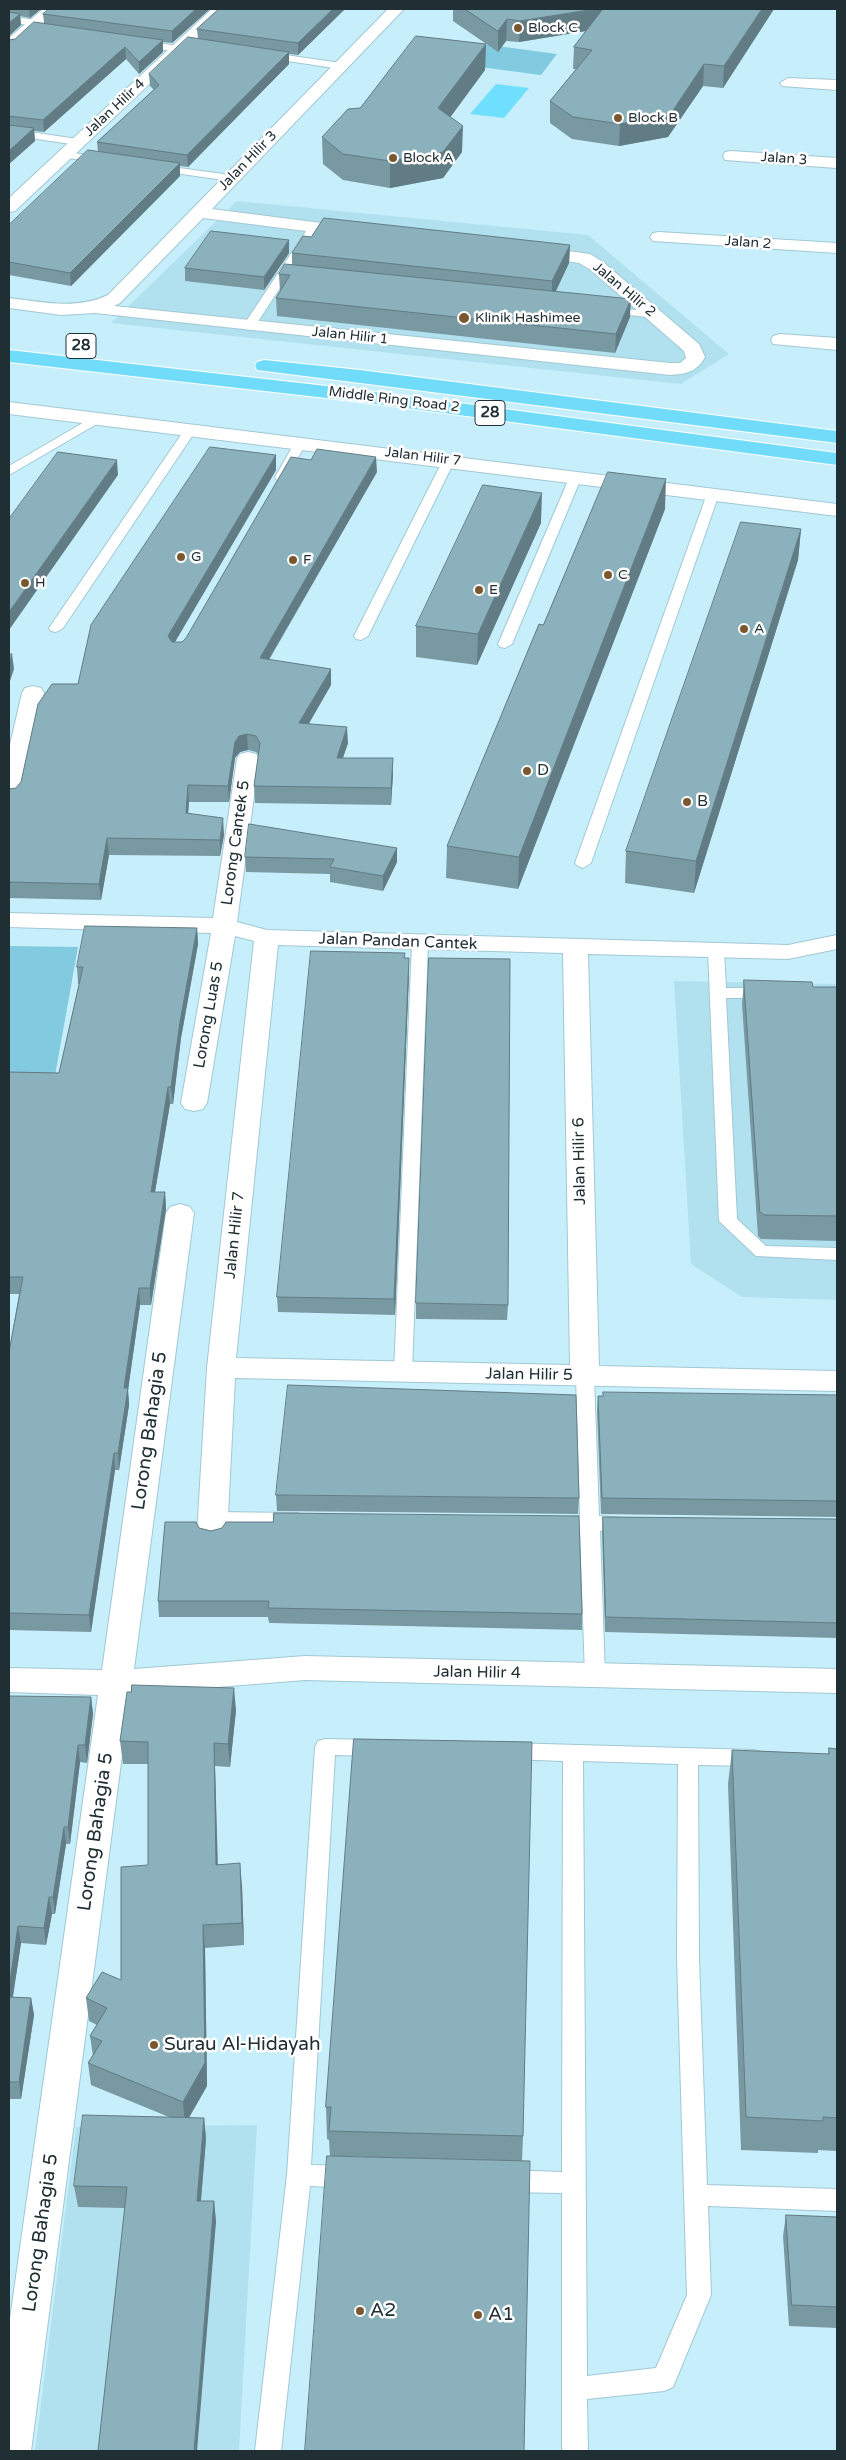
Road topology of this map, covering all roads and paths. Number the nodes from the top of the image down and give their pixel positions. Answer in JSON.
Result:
{"nodes":[{"id":1,"x":52,"y":9,"type":"edge"},
{"id":2,"x":221,"y":9,"type":"edge"},
{"id":3,"x":396,"y":9,"type":"edge"},
{"id":4,"x":9,"y":19,"type":"edge"},
{"id":5,"x":37,"y":27,"type":"junction"},
{"id":6,"x":132,"y":42,"type":"edge"},
{"id":7,"x":9,"y":46,"type":"edge"},
{"id":8,"x":180,"y":46,"type":"junction"},
{"id":9,"x":202,"y":46,"type":"edge"},
{"id":10,"x":257,"y":54,"type":"edge"},
{"id":11,"x":341,"y":66,"type":"junction"},
{"id":12,"x":788,"y":83,"type":"dead end"},
{"id":13,"x":837,"y":86,"type":"edge"},
{"id":14,"x":9,"y":132,"type":"edge"},
{"id":15,"x":78,"y":142,"type":"junction"},
{"id":16,"x":64,"y":155,"type":"junction"},
{"id":17,"x":731,"y":156,"type":"dead end"},
{"id":18,"x":114,"y":162,"type":"edge"},
{"id":19,"x":837,"y":163,"type":"edge"},
{"id":20,"x":143,"y":166,"type":"edge"},
{"id":21,"x":231,"y":178,"type":"junction"},
{"id":22,"x":9,"y":207,"type":"edge"},
{"id":23,"x":198,"y":212,"type":"junction"},
{"id":24,"x":314,"y":227,"type":"junction"},
{"id":25,"x":373,"y":234,"type":"edge"},
{"id":26,"x":659,"y":237,"type":"dead end"},
{"id":27,"x":837,"y":248,"type":"edge"},
{"id":28,"x":519,"y":249,"type":"edge"},
{"id":29,"x":9,"y":303,"type":"edge"},
{"id":30,"x":95,"y":308,"type":"junction"},
{"id":31,"x":596,"y":309,"type":"edge"},
{"id":32,"x":655,"y":315,"type":"junction"},
{"id":33,"x":249,"y":326,"type":"junction"},
{"id":34,"x":780,"y":340,"type":"dead end"},
{"id":35,"x":837,"y":344,"type":"edge"},
{"id":36,"x":76,"y":346,"type":"dead end"},
{"id":37,"x":9,"y":356,"type":"edge"},
{"id":38,"x":203,"y":360,"type":"dead end"},
{"id":39,"x":242,"y":364,"type":"dead end"},
{"id":40,"x":691,"y":365,"type":"joint"},
{"id":41,"x":9,"y":408,"type":"edge"},
{"id":42,"x":98,"y":418,"type":"junction"},
{"id":43,"x":191,"y":429,"type":"junction"},
{"id":44,"x":837,"y":437,"type":"edge"},
{"id":45,"x":301,"y":442,"type":"junction"},
{"id":46,"x":837,"y":459,"type":"edge"},
{"id":47,"x":449,"y":460,"type":"junction"},
{"id":48,"x":9,"y":471,"type":"edge"},
{"id":49,"x":576,"y":476,"type":"junction"},
{"id":50,"x":276,"y":484,"type":"edge"},
{"id":51,"x":713,"y":494,"type":"junction"},
{"id":52,"x":837,"y":510,"type":"edge"},
{"id":53,"x":56,"y":628,"type":"dead end"},
{"id":54,"x":360,"y":636,"type":"dead end"},
{"id":55,"x":506,"y":644,"type":"dead end"},
{"id":56,"x":33,"y":693,"type":"dead end"},
{"id":57,"x":248,"y":759,"type":"dead end"},
{"id":58,"x":9,"y":797,"type":"edge"},
{"id":59,"x":583,"y":863,"type":"dead end"},
{"id":60,"x":9,"y":920,"type":"edge"},
{"id":61,"x":224,"y":926,"type":"junction"},
{"id":62,"x":266,"y":937,"type":"junction"},
{"id":63,"x":837,"y":942,"type":"edge"},
{"id":64,"x":420,"y":943,"type":"junction"},
{"id":65,"x":575,"y":947,"type":"junction"},
{"id":66,"x":716,"y":950,"type":"junction"},
{"id":67,"x":718,"y":993,"type":"junction"},
{"id":68,"x":778,"y":994,"type":"edge"},
{"id":69,"x":194,"y":1103,"type":"dead end"},
{"id":70,"x":180,"y":1213,"type":"dead end"},
{"id":71,"x":837,"y":1254,"type":"edge"},
{"id":72,"x":221,"y":1368,"type":"junction"},
{"id":73,"x":403,"y":1372,"type":"junction"},
{"id":74,"x":585,"y":1376,"type":"junction"},
{"id":75,"x":837,"y":1381,"type":"edge"},
{"id":76,"x":312,"y":1520,"type":"edge"},
{"id":77,"x":540,"y":1522,"type":"edge"},
{"id":78,"x":590,"y":1523,"type":"junction"},
{"id":79,"x":649,"y":1524,"type":"edge"},
{"id":80,"x":212,"y":1526,"type":"joint"},
{"id":81,"x":595,"y":1676,"type":"junction"},
{"id":82,"x":9,"y":1680,"type":"edge"},
{"id":83,"x":837,"y":1682,"type":"edge"},
{"id":84,"x":117,"y":1683,"type":"junction"},
{"id":85,"x":394,"y":1748,"type":"edge"},
{"id":86,"x":484,"y":1751,"type":"edge"},
{"id":87,"x":573,"y":1753,"type":"junction"},
{"id":88,"x":688,"y":1756,"type":"junction"},
{"id":89,"x":778,"y":1758,"type":"edge"},
{"id":90,"x":299,"y":2175,"type":"junction"},
{"id":91,"x":368,"y":2177,"type":"edge"},
{"id":92,"x":486,"y":2181,"type":"edge"},
{"id":93,"x":574,"y":2183,"type":"junction"},
{"id":94,"x":696,"y":2195,"type":"junction"},
{"id":95,"x":837,"y":2200,"type":"edge"},
{"id":96,"x":575,"y":2389,"type":"junction"},
{"id":97,"x":11,"y":2451,"type":"edge"},
{"id":98,"x":268,"y":2451,"type":"edge"},
{"id":99,"x":575,"y":2451,"type":"edge"}],
"edges":[{"from":1,"to":5,"type":"street"},
{"from":2,"to":8,"type":"street","name":"Jalan Hilir 4"},
{"from":3,"to":11,"type":"street","name":"Jalan Hilir 3"},
{"from":4,"to":5,"type":"lane"},
{"from":5,"to":7,"type":"street"},
{"from":6,"to":8,"type":"lane"},
{"from":8,"to":9,"type":"lane"},
{"from":8,"to":15,"type":"street","name":"Jalan Hilir 4"},
{"from":10,"to":11,"type":"lane"},
{"from":11,"to":21,"type":"street","name":"Jalan Hilir 3"},
{"from":12,"to":13,"type":"street"},
{"from":14,"to":15,"type":"lane"},
{"from":15,"to":16,"type":"street","name":"Jalan Hilir 4"},
{"from":16,"to":18,"type":"lane"},
{"from":16,"to":22,"type":"street","name":"Jalan Hilir 4"},
{"from":17,"to":19,"type":"street","name":"Jalan 3"},
{"from":20,"to":21,"type":"lane"},
{"from":21,"to":23,"type":"street","name":"Jalan Hilir 3"},
{"from":23,"to":24,"type":"street"},
{"from":23,"to":30,"type":"street","name":"Jalan Hilir 3"},
{"from":24,"to":25,"type":"street"},
{"from":24,"to":33,"type":"lane"},
{"from":26,"to":27,"type":"street","name":"Jalan 2"},
{"from":28,"to":32,"type":"street","name":"Jalan Hilir 2"},
{"from":29,"to":30,"type":"street","name":"Jalan Hilir 1"},
{"from":30,"to":33,"type":"street","name":"Jalan Hilir 1"},
{"from":31,"to":32,"type":"lane"},
{"from":32,"to":40,"type":"street","name":"Jalan Hilir 2"},
{"from":33,"to":40,"type":"street","name":"Jalan Hilir 1"},
{"from":34,"to":35,"type":"street"},
{"from":36,"to":38,"type":"highway","number":"28"},
{"from":37,"to":46,"type":"highway","name":"Middle Ring Road 2","number":"28"},
{"from":39,"to":44,"type":"highway","name":"Middle Ring Road 2","number":"28"},
{"from":41,"to":42,"type":"street","name":"Jalan Hilir 7"},
{"from":42,"to":43,"type":"street","name":"Jalan Hilir 7"},
{"from":42,"to":48,"type":"lane"},
{"from":43,"to":45,"type":"street","name":"Jalan Hilir 7"},
{"from":43,"to":53,"type":"lane"},
{"from":45,"to":47,"type":"street","name":"Jalan Hilir 7"},
{"from":45,"to":50,"type":"lane"},
{"from":47,"to":49,"type":"street","name":"Jalan Hilir 7"},
{"from":47,"to":54,"type":"lane"},
{"from":49,"to":51,"type":"street","name":"Jalan Hilir 7"},
{"from":49,"to":55,"type":"lane"},
{"from":51,"to":52,"type":"street","name":"Jalan Hilir 7"},
{"from":51,"to":59,"type":"lane"},
{"from":56,"to":58,"type":"street"},
{"from":57,"to":61,"type":"street","name":"Lorong Cantek 5"},
{"from":60,"to":61,"type":"street","name":"Jalan Pandan Cantek"},
{"from":61,"to":62,"type":"street","name":"Jalan Pandan Cantek"},
{"from":61,"to":69,"type":"street","name":"Lorong Luas 5"},
{"from":62,"to":64,"type":"street","name":"Jalan Pandan Cantek"},
{"from":62,"to":72,"type":"street","name":"Jalan Hilir 7"},
{"from":63,"to":66,"type":"street","name":"Jalan Pandan Cantek"},
{"from":64,"to":65,"type":"street","name":"Jalan Pandan Cantek"},
{"from":64,"to":73,"type":"lane"},
{"from":65,"to":66,"type":"street","name":"Jalan Pandan Cantek"},
{"from":65,"to":74,"type":"street","name":"Jalan Hilir 6"},
{"from":66,"to":67,"type":"lane"},
{"from":67,"to":68,"type":"lane"},
{"from":67,"to":71,"type":"lane"},
{"from":70,"to":84,"type":"street","name":"Lorong Bahagia 5"},
{"from":72,"to":73,"type":"street","name":"Jalan Hilir 5"},
{"from":72,"to":80,"type":"street","name":"Jalan Hilir 7"},
{"from":73,"to":74,"type":"street","name":"Jalan Hilir 5"},
{"from":74,"to":75,"type":"street","name":"Jalan Hilir 5"},
{"from":74,"to":78,"type":"lane"},
{"from":76,"to":80,"type":"lane"},
{"from":77,"to":78,"type":"lane"},
{"from":78,"to":79,"type":"lane"},
{"from":78,"to":81,"type":"lane"},
{"from":81,"to":83,"type":"street","name":"Jalan Hilir 4"},
{"from":81,"to":84,"type":"street","name":"Jalan Hilir 4"},
{"from":82,"to":84,"type":"street","name":"Jalan Hilir 4"},
{"from":84,"to":97,"type":"street","name":"Lorong Bahagia 5"},
{"from":85,"to":90,"type":"lane"},
{"from":86,"to":87,"type":"lane"},
{"from":87,"to":88,"type":"lane"},
{"from":87,"to":93,"type":"lane"},
{"from":88,"to":89,"type":"lane"},
{"from":88,"to":94,"type":"lane"},
{"from":90,"to":91,"type":"lane"},
{"from":90,"to":98,"type":"lane"},
{"from":92,"to":93,"type":"lane"},
{"from":93,"to":96,"type":"lane"},
{"from":94,"to":95,"type":"lane"},
{"from":94,"to":96,"type":"lane"},
{"from":96,"to":99,"type":"lane"}]}
